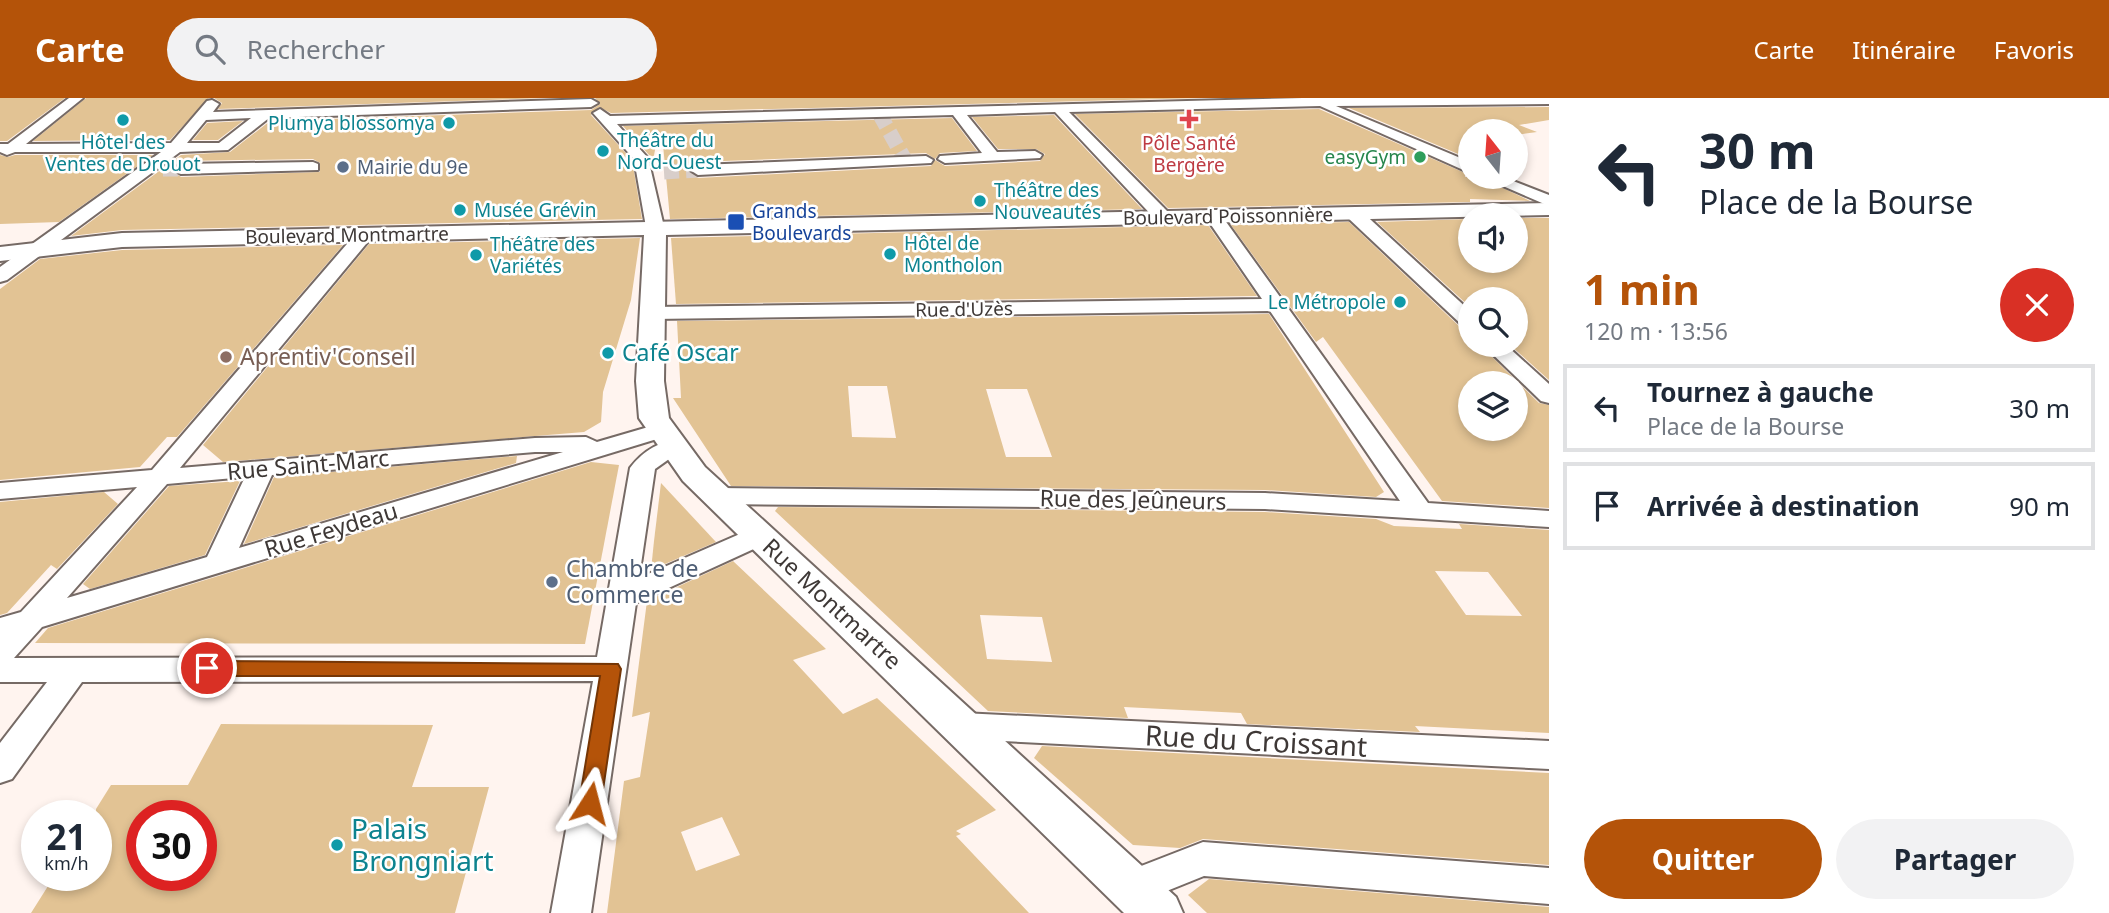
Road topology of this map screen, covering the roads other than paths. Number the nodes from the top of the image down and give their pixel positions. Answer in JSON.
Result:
{"nodes":[{"id":1,"x":218,"y":98,"type":"edge"},
{"id":2,"x":874,"y":98,"type":"edge"},
{"id":3,"x":1133,"y":98,"type":"edge"},
{"id":4,"x":588,"y":100,"type":"edge"},
{"id":5,"x":1312,"y":100,"type":"edge"},
{"id":6,"x":1549,"y":100,"type":"edge"},
{"id":7,"x":76,"y":105,"type":"edge"},
{"id":8,"x":1146,"y":106,"type":"junction"},
{"id":9,"x":1059,"y":109,"type":"junction"},
{"id":10,"x":957,"y":111,"type":"junction"},
{"id":11,"x":884,"y":113,"type":"junction"},
{"id":12,"x":265,"y":114,"type":"junction"},
{"id":13,"x":201,"y":116,"type":"junction"},
{"id":14,"x":607,"y":120,"type":"junction"},
{"id":15,"x":174,"y":149,"type":"junction"},
{"id":16,"x":4,"y":151,"type":"edge"},
{"id":17,"x":1035,"y":155,"type":"dead end"},
{"id":18,"x":993,"y":157,"type":"junction"},
{"id":19,"x":945,"y":159,"type":"dead end"},
{"id":20,"x":926,"y":160,"type":"dead end"},
{"id":21,"x":1458,"y":163,"type":"edge"},
{"id":22,"x":313,"y":167,"type":"dead end"},
{"id":23,"x":181,"y":169,"type":"tunnel mouth"},
{"id":24,"x":698,"y":170,"type":"tunnel mouth"},
{"id":25,"x":1520,"y":189,"type":"edge"},
{"id":26,"x":1549,"y":201,"type":"edge"},
{"id":27,"x":1549,"y":209,"type":"edge"},
{"id":28,"x":1353,"y":213,"type":"junction"},
{"id":29,"x":1213,"y":216,"type":"junction"},
{"id":30,"x":1163,"y":217,"type":"junction"},
{"id":31,"x":655,"y":227,"type":"junction"},
{"id":32,"x":365,"y":234,"type":"junction"},
{"id":33,"x":0,"y":239,"type":"edge"},
{"id":34,"x":45,"y":242,"type":"junction"},
{"id":35,"x":0,"y":254,"type":"edge"},
{"id":36,"x":0,"y":276,"type":"edge"},
{"id":37,"x":1276,"y":304,"type":"junction"},
{"id":38,"x":1458,"y":311,"type":"edge"},
{"id":39,"x":653,"y":313,"type":"junction"},
{"id":40,"x":1507,"y":357,"type":"edge"},
{"id":41,"x":1549,"y":396,"type":"edge"},
{"id":42,"x":668,"y":439,"type":"junction"},
{"id":43,"x":615,"y":443,"type":"junction"},
{"id":44,"x":262,"y":469,"type":"junction"},
{"id":45,"x":158,"y":478,"type":"junction"},
{"id":46,"x":0,"y":491,"type":"edge"},
{"id":47,"x":716,"y":496,"type":"junction"},
{"id":48,"x":1421,"y":512,"type":"junction"},
{"id":49,"x":1549,"y":519,"type":"edge"},
{"id":50,"x":759,"y":536,"type":"junction"},
{"id":51,"x":218,"y":563,"type":"junction"},
{"id":52,"x":621,"y":598,"type":"junction"},
{"id":53,"x":14,"y":625,"type":"edge"},
{"id":54,"x":0,"y":654,"type":"edge"},
{"id":55,"x":75,"y":669,"type":"junction"},
{"id":56,"x":611,"y":669,"type":"junction"},
{"id":57,"x":0,"y":670,"type":"edge"},
{"id":58,"x":962,"y":726,"type":"junction"},
{"id":59,"x":1549,"y":755,"type":"edge"},
{"id":60,"x":0,"y":769,"type":"edge"},
{"id":61,"x":1549,"y":887,"type":"edge"},
{"id":62,"x":1145,"y":900,"type":"edge"},
{"id":63,"x":572,"y":913,"type":"edge"}],
"edges":[{"from":1,"to":13,"type":"street"},
{"from":2,"to":11,"type":"street"},
{"from":3,"to":8,"type":"street"},
{"from":4,"to":12,"type":"street"},
{"from":4,"to":14,"type":"street"},
{"from":5,"to":6,"type":"street"},
{"from":5,"to":8,"type":"street"},
{"from":5,"to":21,"type":"street"},
{"from":7,"to":16,"type":"street"},
{"from":8,"to":9,"type":"street"},
{"from":9,"to":10,"type":"street"},
{"from":9,"to":30,"type":"street"},
{"from":10,"to":11,"type":"street"},
{"from":10,"to":18,"type":"street"},
{"from":11,"to":14,"type":"street"},
{"from":12,"to":13,"type":"street"},
{"from":12,"to":15,"type":"street"},
{"from":13,"to":15,"type":"street"},
{"from":14,"to":31,"type":"street"},
{"from":15,"to":16,"type":"street"},
{"from":15,"to":34,"type":"street"},
{"from":17,"to":18,"type":"street"},
{"from":18,"to":19,"type":"street"},
{"from":20,"to":24,"type":"street"},
{"from":22,"to":23,"type":"street"},
{"from":25,"to":26,"type":"street"},
{"from":27,"to":28,"type":"main road","name":"Boulevard Poissonnière"},
{"from":28,"to":29,"type":"main road","name":"Boulevard Poissonnière"},
{"from":28,"to":38,"type":"street"},
{"from":29,"to":30,"type":"main road","name":"Boulevard Poissonnière"},
{"from":29,"to":37,"type":"street"},
{"from":30,"to":31,"type":"main road","name":"Boulevard Poissonnière"},
{"from":31,"to":32,"type":"main road","name":"Boulevard Montmartre"},
{"from":31,"to":39,"type":"main road","name":"Rue Montmartre"},
{"from":32,"to":34,"type":"main road","name":"Boulevard Montmartre"},
{"from":32,"to":45,"type":"street"},
{"from":33,"to":34,"type":"main road"},
{"from":34,"to":35,"type":"main road"},
{"from":34,"to":36,"type":"street"},
{"from":37,"to":39,"type":"street","name":"Rue d'Uzès"},
{"from":37,"to":48,"type":"street"},
{"from":39,"to":42,"type":"main road","name":"Rue Montmartre"},
{"from":40,"to":41,"type":"street"},
{"from":42,"to":43,"type":"street","name":"Rue Feydeau"},
{"from":42,"to":47,"type":"main road","name":"Rue Montmartre"},
{"from":42,"to":52,"type":"street"},
{"from":43,"to":44,"type":"street","name":"Rue Saint-Marc"},
{"from":43,"to":51,"type":"street","name":"Rue Feydeau"},
{"from":44,"to":45,"type":"street","name":"Rue Saint-Marc"},
{"from":44,"to":51,"type":"street"},
{"from":45,"to":46,"type":"street","name":"Rue Saint-Marc"},
{"from":45,"to":53,"type":"street"},
{"from":47,"to":48,"type":"street","name":"Rue des Jeûneurs"},
{"from":47,"to":50,"type":"main road","name":"Rue Montmartre"},
{"from":48,"to":49,"type":"street","name":"Rue des Jeûneurs"},
{"from":50,"to":52,"type":"street"},
{"from":50,"to":58,"type":"main road","name":"Rue Montmartre"},
{"from":51,"to":53,"type":"street","name":"Rue Feydeau"},
{"from":52,"to":56,"type":"street"},
{"from":53,"to":54,"type":"street"},
{"from":55,"to":56,"type":"street"},
{"from":55,"to":57,"type":"street"},
{"from":55,"to":60,"type":"street"},
{"from":56,"to":63,"type":"street"},
{"from":58,"to":59,"type":"street","name":"Rue du Croissant"},
{"from":58,"to":62,"type":"main road","name":"Rue Montmartre"},
{"from":61,"to":62,"type":"street"}]}
